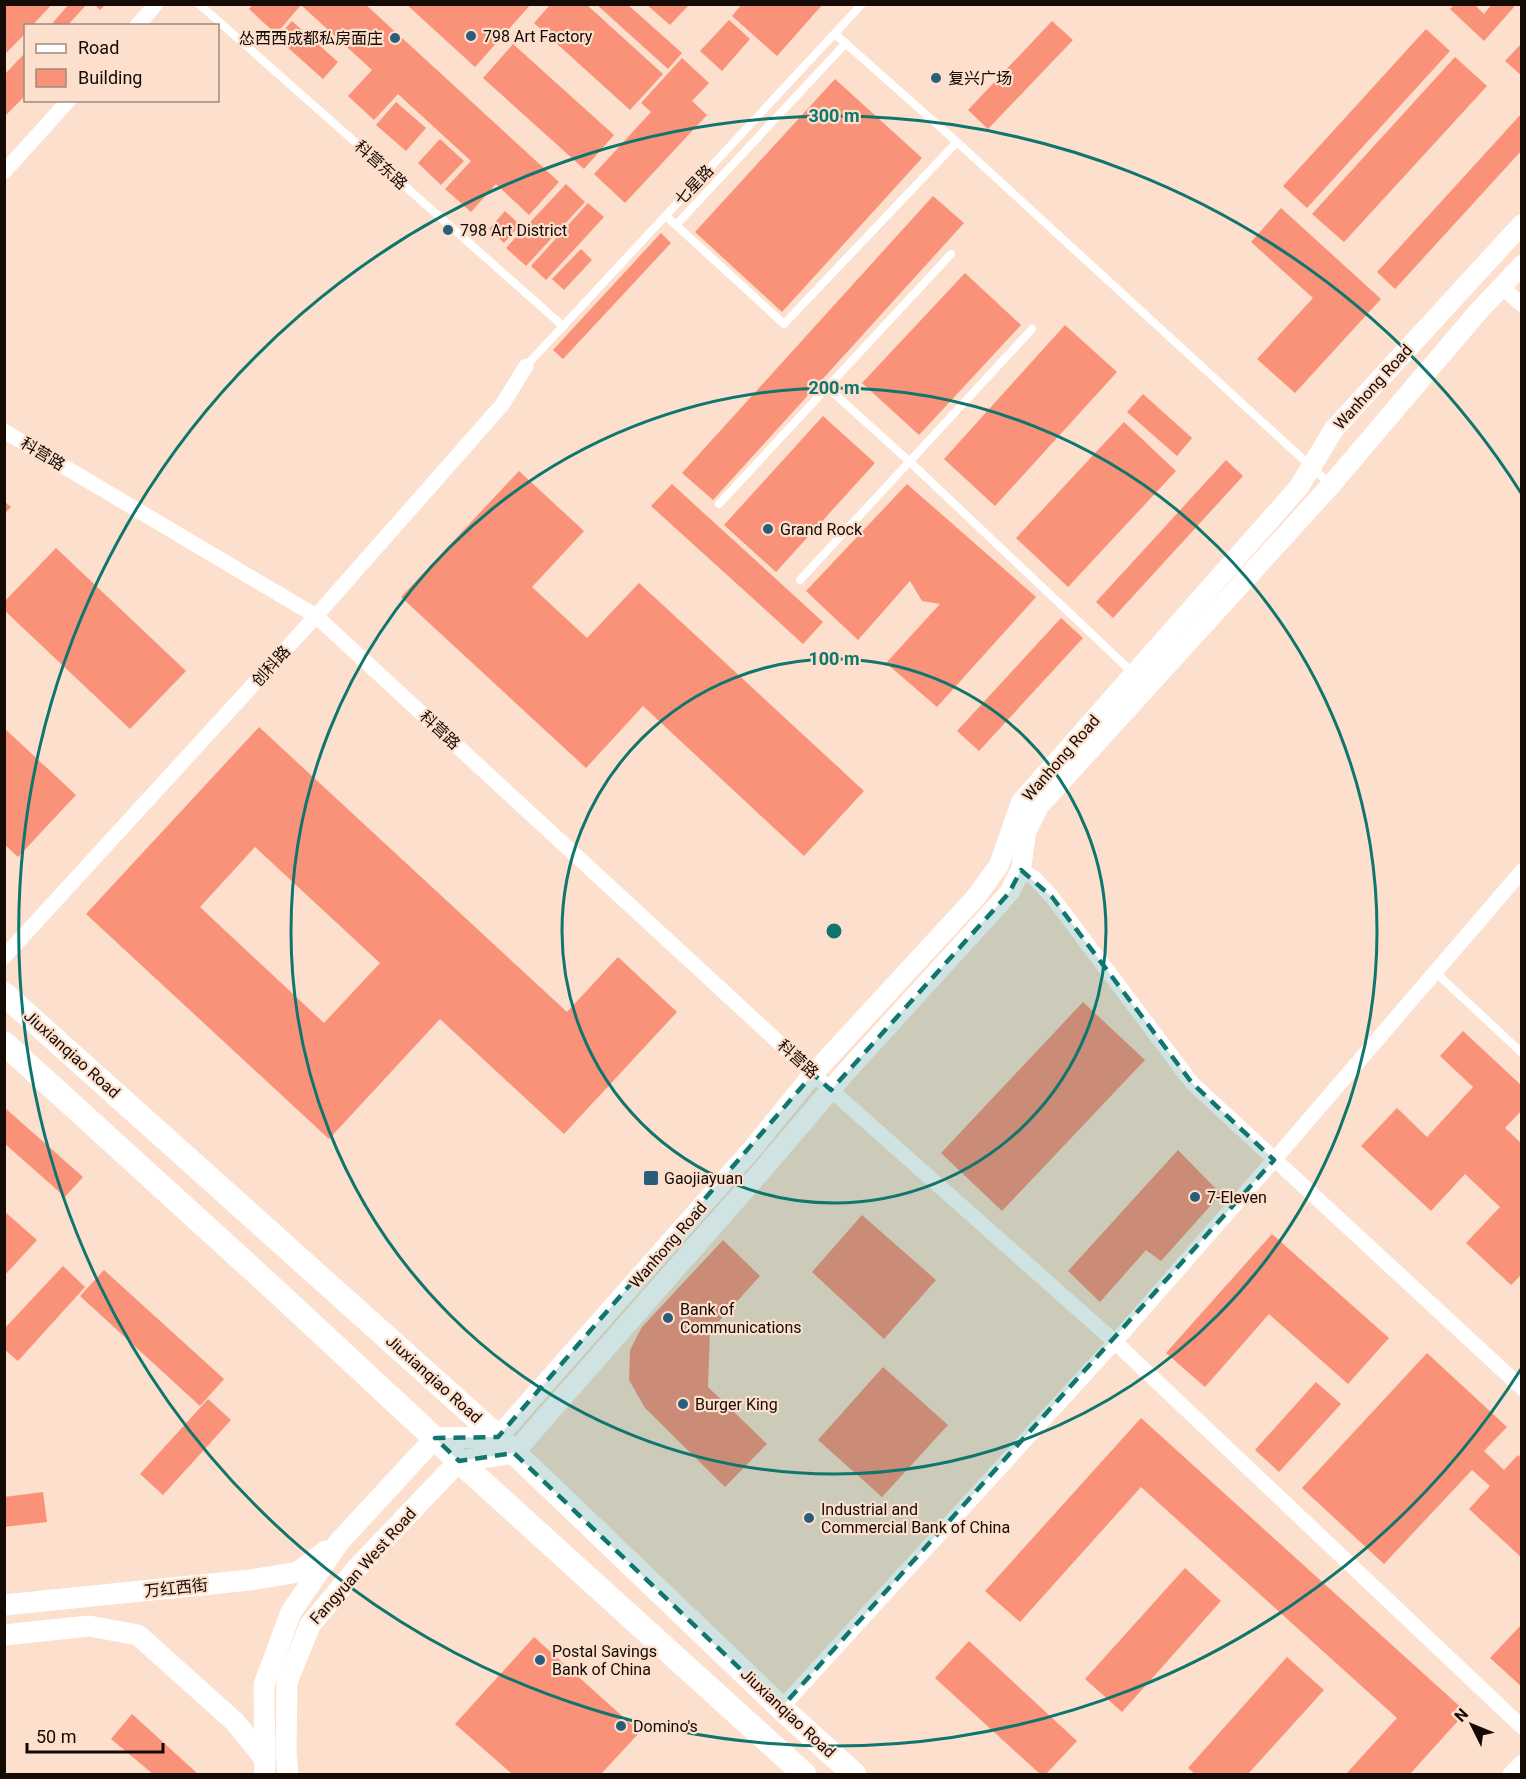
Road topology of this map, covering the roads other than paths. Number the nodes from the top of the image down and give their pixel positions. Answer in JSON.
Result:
{"nodes":[{"id":1,"x":156,"y":4,"type":"edge"},
{"id":2,"x":199,"y":4,"type":"edge"},
{"id":3,"x":861,"y":4,"type":"edge"},
{"id":4,"x":139,"y":24,"type":"edge"},
{"id":5,"x":836,"y":34,"type":"junction"},
{"id":6,"x":846,"y":44,"type":"junction"},
{"id":7,"x":67,"y":102,"type":"edge"},
{"id":8,"x":957,"y":142,"type":"junction"},
{"id":9,"x":4,"y":172,"type":"edge"},
{"id":10,"x":666,"y":216,"type":"junction"},
{"id":11,"x":1521,"y":224,"type":"edge"},
{"id":12,"x":676,"y":225,"type":"junction"},
{"id":13,"x":951,"y":254,"type":"dead end"},
{"id":14,"x":1521,"y":265,"type":"edge"},
{"id":15,"x":1502,"y":287,"type":"junction"},
{"id":16,"x":1521,"y":305,"type":"edge"},
{"id":17,"x":563,"y":326,"type":"junction"},
{"id":18,"x":1032,"y":328,"type":"dead end"},
{"id":19,"x":526,"y":366,"type":"joint"},
{"id":20,"x":828,"y":388,"type":"junction"},
{"id":21,"x":4,"y":431,"type":"edge"},
{"id":22,"x":910,"y":462,"type":"junction"},
{"id":23,"x":1311,"y":467,"type":"junction"},
{"id":24,"x":1331,"y":485,"type":"junction"},
{"id":25,"x":719,"y":504,"type":"dead end"},
{"id":26,"x":801,"y":580,"type":"dead end"},
{"id":27,"x":316,"y":616,"type":"junction"},
{"id":28,"x":1134,"y":674,"type":"junction"},
{"id":29,"x":1021,"y":870,"type":"junction"},
{"id":30,"x":1521,"y":871,"type":"edge"},
{"id":31,"x":4,"y":957,"type":"edge"},
{"id":32,"x":1434,"y":971,"type":"junction"},
{"id":33,"x":4,"y":994,"type":"edge"},
{"id":34,"x":4,"y":1043,"type":"edge"},
{"id":35,"x":1521,"y":1053,"type":"edge"},
{"id":36,"x":813,"y":1074,"type":"junction"},
{"id":37,"x":831,"y":1089,"type":"junction"},
{"id":38,"x":1274,"y":1160,"type":"junction"},
{"id":39,"x":1115,"y":1342,"type":"junction"},
{"id":40,"x":1521,"y":1388,"type":"edge"},
{"id":41,"x":435,"y":1438,"type":"junction"},
{"id":42,"x":506,"y":1445,"type":"junction"},
{"id":43,"x":459,"y":1461,"type":"junction"},
{"id":44,"x":339,"y":1542,"type":"junction"},
{"id":45,"x":4,"y":1605,"type":"edge"},
{"id":46,"x":4,"y":1635,"type":"edge"},
{"id":47,"x":781,"y":1708,"type":"junction"},
{"id":48,"x":1521,"y":1727,"type":"edge"},
{"id":49,"x":1521,"y":1762,"type":"edge"},
{"id":50,"x":265,"y":1766,"type":"edge"},
{"id":51,"x":288,"y":1774,"type":"edge"},
{"id":52,"x":804,"y":1774,"type":"edge"},
{"id":53,"x":855,"y":1774,"type":"edge"},
{"id":54,"x":1510,"y":1774,"type":"edge"}],
"edges":[{"from":1,"to":4,"type":"street"},
{"from":2,"to":17,"type":"lane","name":"科营东路"},
{"from":3,"to":5,"type":"lane","name":"七星路"},
{"from":5,"to":6,"type":"lane"},
{"from":5,"to":10,"type":"lane","name":"七星路"},
{"from":6,"to":8,"type":"lane"},
{"from":6,"to":12,"type":"lane"},
{"from":7,"to":9,"type":"street"},
{"from":8,"to":12,"type":"lane"},
{"from":8,"to":23,"type":"lane"},
{"from":10,"to":12,"type":"lane"},
{"from":10,"to":17,"type":"lane","name":"七星路"},
{"from":11,"to":23,"type":"street","name":"Wanhong Road"},
{"from":13,"to":20,"type":"lane"},
{"from":14,"to":15,"type":"street","name":"Wanhong Road"},
{"from":15,"to":16,"type":"street"},
{"from":15,"to":24,"type":"street","name":"Wanhong Road"},
{"from":17,"to":19,"type":"lane","name":"七星路"},
{"from":18,"to":22,"type":"lane"},
{"from":19,"to":27,"type":"street","name":"创科路"},
{"from":20,"to":22,"type":"lane"},
{"from":20,"to":25,"type":"lane"},
{"from":21,"to":27,"type":"street","name":"科营路"},
{"from":22,"to":26,"type":"lane"},
{"from":22,"to":28,"type":"lane"},
{"from":23,"to":24,"type":"lane"},
{"from":23,"to":28,"type":"street","name":"Wanhong Road"},
{"from":24,"to":29,"type":"street","name":"Wanhong Road"},
{"from":27,"to":31,"type":"street","name":"创科路"},
{"from":27,"to":36,"type":"street","name":"科营路"},
{"from":28,"to":36,"type":"street","name":"Wanhong Road"},
{"from":29,"to":37,"type":"street","name":"Wanhong Road"},
{"from":29,"to":38,"type":"street"},
{"from":30,"to":32,"type":"street"},
{"from":32,"to":35,"type":"lane"},
{"from":32,"to":38,"type":"street"},
{"from":33,"to":42,"type":"main road","name":"Jiuxianqiao Road"},
{"from":34,"to":41,"type":"main road","name":"Jiuxianqiao Road"},
{"from":36,"to":37,"type":"street","name":"科营路"},
{"from":36,"to":42,"type":"street","name":"Wanhong Road"},
{"from":37,"to":39,"type":"street","name":"科营路"},
{"from":37,"to":42,"type":"street","name":"Wanhong Road"},
{"from":38,"to":39,"type":"street"},
{"from":38,"to":40,"type":"street"},
{"from":39,"to":47,"type":"street"},
{"from":39,"to":48,"type":"street","name":"科营路"},
{"from":41,"to":42,"type":"main road"},
{"from":41,"to":43,"type":"main road","name":"Jiuxianqiao Road"},
{"from":41,"to":44,"type":"main road","name":"Fangyuan West Road"},
{"from":42,"to":43,"type":"main road"},
{"from":42,"to":47,"type":"main road","name":"Jiuxianqiao Road"},
{"from":43,"to":51,"type":"main road","name":"Fangyuan West Road"},
{"from":43,"to":52,"type":"main road","name":"Jiuxianqiao Road"},
{"from":44,"to":45,"type":"main road","name":"万红西街"},
{"from":44,"to":50,"type":"main road","name":"Fangyuan West Road"},
{"from":46,"to":50,"type":"main road"},
{"from":47,"to":53,"type":"main road","name":"Jiuxianqiao Road"},
{"from":49,"to":54,"type":"street"}]}
